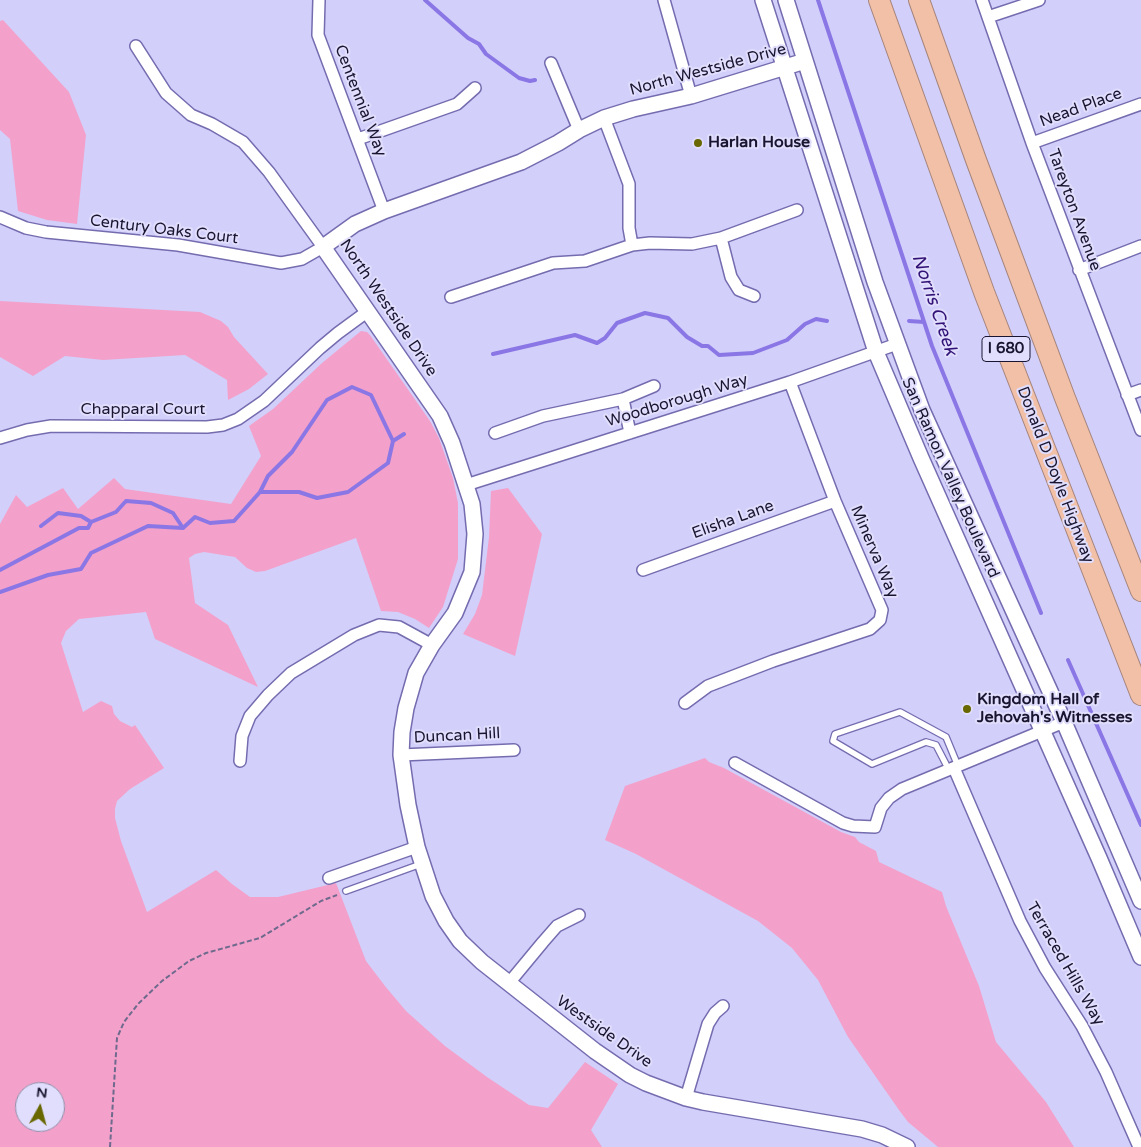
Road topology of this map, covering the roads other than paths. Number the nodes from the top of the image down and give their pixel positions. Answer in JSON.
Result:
{"nodes":[{"id":1,"x":319,"y":0,"type":"edge"},
{"id":2,"x":664,"y":0,"type":"edge"},
{"id":3,"x":763,"y":0,"type":"edge"},
{"id":4,"x":786,"y":0,"type":"edge"},
{"id":5,"x":879,"y":0,"type":"edge"},
{"id":6,"x":919,"y":0,"type":"edge"},
{"id":7,"x":982,"y":0,"type":"edge"},
{"id":8,"x":1039,"y":0,"type":"edge"},
{"id":9,"x":988,"y":18,"type":"junction"},
{"id":10,"x":136,"y":46,"type":"dead end"},
{"id":11,"x":806,"y":61,"type":"junction"},
{"id":12,"x":552,"y":63,"type":"dead end"},
{"id":13,"x":784,"y":68,"type":"junction"},
{"id":14,"x":475,"y":88,"type":"dead end"},
{"id":15,"x":691,"y":96,"type":"junction"},
{"id":16,"x":1141,"y":104,"type":"edge"},
{"id":17,"x":604,"y":118,"type":"junction"},
{"id":18,"x":579,"y":130,"type":"junction"},
{"id":19,"x":358,"y":138,"type":"junction"},
{"id":20,"x":1032,"y":143,"type":"junction"},
{"id":21,"x":797,"y":210,"type":"dead end"},
{"id":22,"x":384,"y":211,"type":"junction"},
{"id":23,"x":0,"y":217,"type":"edge"},
{"id":24,"x":722,"y":238,"type":"junction"},
{"id":25,"x":632,"y":245,"type":"junction"},
{"id":26,"x":1141,"y":246,"type":"edge"},
{"id":27,"x":322,"y":247,"type":"junction"},
{"id":28,"x":1079,"y":270,"type":"junction"},
{"id":29,"x":754,"y":296,"type":"dead end"},
{"id":30,"x":452,"y":297,"type":"dead end"},
{"id":31,"x":368,"y":311,"type":"junction"},
{"id":32,"x":898,"y":344,"type":"junction"},
{"id":33,"x":876,"y":352,"type":"junction"},
{"id":34,"x":790,"y":382,"type":"junction"},
{"id":35,"x":654,"y":386,"type":"dead end"},
{"id":36,"x":1141,"y":390,"type":"edge"},
{"id":37,"x":1127,"y":395,"type":"junction"},
{"id":38,"x":623,"y":399,"type":"junction"},
{"id":39,"x":1141,"y":430,"type":"edge"},
{"id":40,"x":495,"y":433,"type":"dead end"},
{"id":41,"x":630,"y":433,"type":"junction"},
{"id":42,"x":0,"y":438,"type":"edge"},
{"id":43,"x":466,"y":485,"type":"junction"},
{"id":44,"x":835,"y":501,"type":"junction"},
{"id":45,"x":642,"y":570,"type":"dead end"},
{"id":46,"x":1141,"y":591,"type":"edge"},
{"id":47,"x":432,"y":645,"type":"junction"},
{"id":48,"x":1141,"y":695,"type":"edge"},
{"id":49,"x":685,"y":703,"type":"dead end"},
{"id":50,"x":1064,"y":722,"type":"junction"},
{"id":51,"x":1043,"y":731,"type":"junction"},
{"id":52,"x":514,"y":750,"type":"dead end"},
{"id":53,"x":401,"y":755,"type":"junction"},
{"id":54,"x":240,"y":761,"type":"dead end"},
{"id":55,"x":735,"y":763,"type":"dead end"},
{"id":56,"x":954,"y":768,"type":"junction"},
{"id":57,"x":418,"y":847,"type":"junction"},
{"id":58,"x":423,"y":864,"type":"junction"},
{"id":59,"x":329,"y":878,"type":"dead end"},
{"id":60,"x":346,"y":891,"type":"road end"},
{"id":61,"x":1141,"y":901,"type":"edge"},
{"id":62,"x":579,"y":915,"type":"dead end"},
{"id":63,"x":1141,"y":957,"type":"edge"},
{"id":64,"x":509,"y":984,"type":"junction"},
{"id":65,"x":723,"y":1006,"type":"dead end"},
{"id":66,"x":686,"y":1098,"type":"junction"},
{"id":67,"x":907,"y":1147,"type":"edge"},
{"id":68,"x":1139,"y":1147,"type":"edge"}],
"edges":[{"from":1,"to":19,"type":"street","name":"Centennial Way"},
{"from":2,"to":15,"type":"street"},
{"from":3,"to":13,"type":"main road","name":"San Ramon Valley Boulevard"},
{"from":4,"to":11,"type":"main road","name":"San Ramon Valley Boulevard"},
{"from":5,"to":48,"type":"highway","name":"Donald D Doyle Highway","number":"I 680"},
{"from":6,"to":46,"type":"highway","number":"I 680"},
{"from":7,"to":9,"type":"street","name":"Tareyton Avenue"},
{"from":8,"to":9,"type":"street"},
{"from":9,"to":20,"type":"street","name":"Tareyton Avenue"},
{"from":10,"to":27,"type":"street"},
{"from":11,"to":13,"type":"main road","name":"North Westside Drive"},
{"from":11,"to":32,"type":"main road","name":"San Ramon Valley Boulevard"},
{"from":12,"to":18,"type":"street"},
{"from":13,"to":15,"type":"main road","name":"North Westside Drive"},
{"from":13,"to":33,"type":"main road","name":"San Ramon Valley Boulevard"},
{"from":14,"to":19,"type":"street"},
{"from":15,"to":17,"type":"main road","name":"North Westside Drive"},
{"from":16,"to":20,"type":"street","name":"Nead Place"},
{"from":17,"to":18,"type":"main road","name":"North Westside Drive"},
{"from":17,"to":25,"type":"street"},
{"from":18,"to":22,"type":"main road","name":"North Westside Drive"},
{"from":19,"to":22,"type":"street","name":"Centennial Way"},
{"from":20,"to":28,"type":"street","name":"Tareyton Avenue"},
{"from":21,"to":24,"type":"street"},
{"from":22,"to":27,"type":"main road","name":"North Westside Drive"},
{"from":23,"to":27,"type":"street","name":"Century Oaks Court"},
{"from":24,"to":25,"type":"street"},
{"from":24,"to":29,"type":"street"},
{"from":25,"to":30,"type":"street"},
{"from":26,"to":28,"type":"street"},
{"from":27,"to":31,"type":"main road","name":"North Westside Drive"},
{"from":28,"to":37,"type":"street","name":"Tareyton Avenue"},
{"from":31,"to":42,"type":"street","name":"Chapparal Court"},
{"from":31,"to":43,"type":"main road","name":"North Westside Drive"},
{"from":32,"to":33,"type":"street","name":"Woodborough Way"},
{"from":32,"to":50,"type":"main road","name":"San Ramon Valley Boulevard"},
{"from":33,"to":34,"type":"street","name":"Woodborough Way"},
{"from":33,"to":51,"type":"main road","name":"San Ramon Valley Boulevard"},
{"from":34,"to":41,"type":"street","name":"Woodborough Way"},
{"from":34,"to":44,"type":"street","name":"Minerva Way"},
{"from":35,"to":38,"type":"street"},
{"from":36,"to":37,"type":"street"},
{"from":37,"to":39,"type":"street","name":"Tareyton Avenue"},
{"from":38,"to":40,"type":"street"},
{"from":38,"to":41,"type":"street"},
{"from":41,"to":43,"type":"street","name":"Woodborough Way"},
{"from":43,"to":47,"type":"main road","name":"North Westside Drive"},
{"from":44,"to":45,"type":"street","name":"Elisha Lane"},
{"from":44,"to":49,"type":"street","name":"Minerva Way"},
{"from":47,"to":53,"type":"main road","name":"North Westside Drive"},
{"from":47,"to":54,"type":"street"},
{"from":50,"to":51,"type":"street"},
{"from":50,"to":61,"type":"main road","name":"San Ramon Valley Boulevard"},
{"from":51,"to":56,"type":"street"},
{"from":51,"to":63,"type":"main road","name":"San Ramon Valley Boulevard"},
{"from":52,"to":53,"type":"street","name":"Duncan Hill"},
{"from":53,"to":57,"type":"main road","name":"North Westside Drive"},
{"from":55,"to":56,"type":"street"},
{"from":56,"to":56,"type":"lane"},
{"from":56,"to":68,"type":"street","name":"Terraced Hills Way"},
{"from":57,"to":58,"type":"main road","name":"Westside Drive"},
{"from":57,"to":59,"type":"street"},
{"from":58,"to":60,"type":"lane"},
{"from":58,"to":64,"type":"main road","name":"Westside Drive"},
{"from":62,"to":64,"type":"street"},
{"from":64,"to":66,"type":"main road","name":"Westside Drive"},
{"from":65,"to":66,"type":"street"},
{"from":66,"to":67,"type":"main road","name":"Westside Drive"}]}
